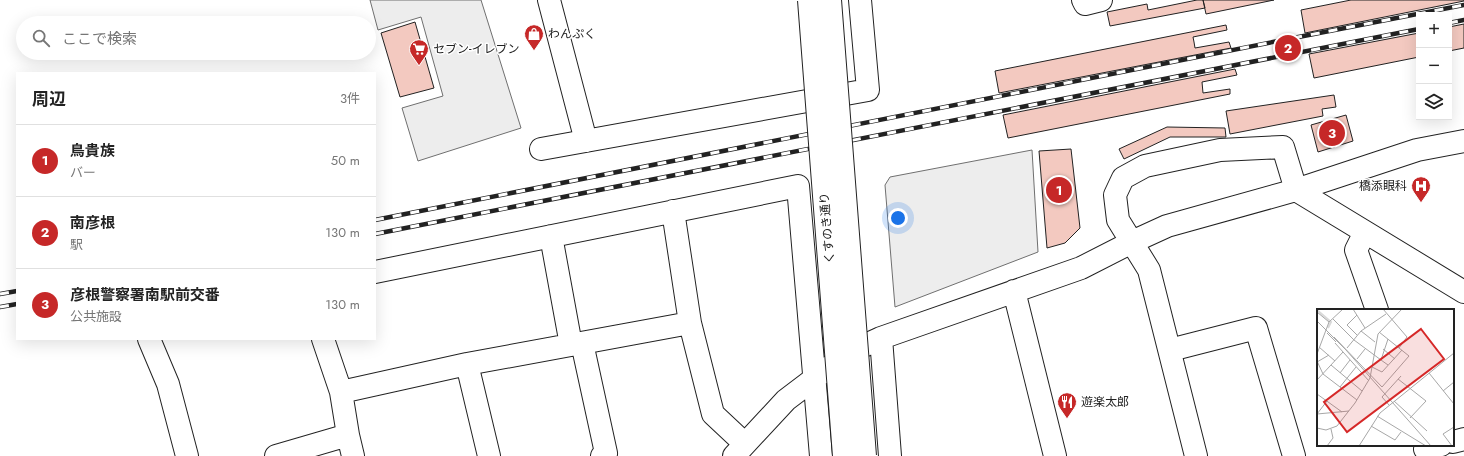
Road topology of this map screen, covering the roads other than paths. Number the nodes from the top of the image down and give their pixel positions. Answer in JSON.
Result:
{"nodes":[{"id":1,"x":548,"y":0,"type":"edge"},
{"id":2,"x":809,"y":0,"type":"edge"},
{"id":3,"x":830,"y":0,"type":"edge"},
{"id":4,"x":860,"y":0,"type":"edge"},
{"id":5,"x":1083,"y":0,"type":"edge"},
{"id":6,"x":1101,"y":0,"type":"edge"},
{"id":7,"x":586,"y":141,"type":"junction"},
{"id":8,"x":1464,"y":141,"type":"edge"},
{"id":9,"x":541,"y":149,"type":"dead end"},
{"id":10,"x":1296,"y":190,"type":"junction"},
{"id":11,"x":673,"y":211,"type":"junction"},
{"id":12,"x":1365,"y":232,"type":"junction"},
{"id":13,"x":551,"y":236,"type":"junction"},
{"id":14,"x":1132,"y":242,"type":"junction"},
{"id":15,"x":376,"y":272,"type":"edge"},
{"id":16,"x":1014,"y":291,"type":"junction"},
{"id":17,"x":1464,"y":292,"type":"edge"},
{"id":18,"x":1377,"y":309,"type":"edge"},
{"id":19,"x":690,"y":323,"type":"junction"},
{"id":20,"x":881,"y":338,"type":"junction"},
{"id":21,"x":149,"y":340,"type":"edge"},
{"id":22,"x":324,"y":340,"type":"edge"},
{"id":23,"x":577,"y":344,"type":"junction"},
{"id":24,"x":1170,"y":350,"type":"junction"},
{"id":25,"x":467,"y":364,"type":"junction"},
{"id":26,"x":814,"y":378,"type":"junction"},
{"id":27,"x":341,"y":392,"type":"junction"},
{"id":28,"x":348,"y":435,"type":"junction"},
{"id":29,"x":1464,"y":439,"type":"edge"},
{"id":30,"x":1454,"y":442,"type":"edge"},
{"id":31,"x":740,"y":450,"type":"edge"},
{"id":32,"x":605,"y":455,"type":"edge"},
{"id":33,"x":187,"y":456,"type":"edge"},
{"id":34,"x":276,"y":456,"type":"edge"},
{"id":35,"x":353,"y":456,"type":"edge"},
{"id":36,"x":489,"y":456,"type":"edge"},
{"id":37,"x":821,"y":456,"type":"edge"},
{"id":38,"x":844,"y":456,"type":"edge"},
{"id":39,"x":865,"y":456,"type":"edge"},
{"id":40,"x":890,"y":456,"type":"edge"},
{"id":41,"x":1055,"y":456,"type":"edge"},
{"id":42,"x":1196,"y":456,"type":"edge"},
{"id":43,"x":1294,"y":456,"type":"edge"}],
"edges":[{"from":1,"to":7,"type":"street"},
{"from":2,"to":38,"type":"street","name":"くすのき通り","bridge":true},
{"from":3,"to":39,"type":"street","name":"くすのき通り","bridge":true},
{"from":4,"to":7,"type":"street"},
{"from":5,"to":6,"type":"street"},
{"from":7,"to":9,"type":"street"},
{"from":8,"to":10,"type":"street"},
{"from":10,"to":12,"type":"street"},
{"from":10,"to":14,"type":"street"},
{"from":10,"to":14,"type":"street"},
{"from":11,"to":13,"type":"street"},
{"from":11,"to":19,"type":"street"},
{"from":11,"to":26,"type":"street"},
{"from":12,"to":17,"type":"street"},
{"from":12,"to":18,"type":"street"},
{"from":13,"to":15,"type":"street"},
{"from":13,"to":23,"type":"street"},
{"from":14,"to":16,"type":"street"},
{"from":14,"to":24,"type":"street"},
{"from":16,"to":20,"type":"street"},
{"from":16,"to":41,"type":"street"},
{"from":19,"to":23,"type":"street"},
{"from":19,"to":31,"type":"street"},
{"from":20,"to":26,"type":"street"},
{"from":20,"to":40,"type":"street"},
{"from":21,"to":33,"type":"street"},
{"from":22,"to":27,"type":"street"},
{"from":23,"to":25,"type":"street"},
{"from":23,"to":32,"type":"street"},
{"from":24,"to":42,"type":"street"},
{"from":24,"to":43,"type":"street"},
{"from":25,"to":27,"type":"street"},
{"from":25,"to":36,"type":"street"},
{"from":26,"to":31,"type":"street"},
{"from":26,"to":37,"type":"street"},
{"from":27,"to":28,"type":"street"},
{"from":28,"to":34,"type":"street"},
{"from":28,"to":35,"type":"street"},
{"from":29,"to":30,"type":"street"}]}
